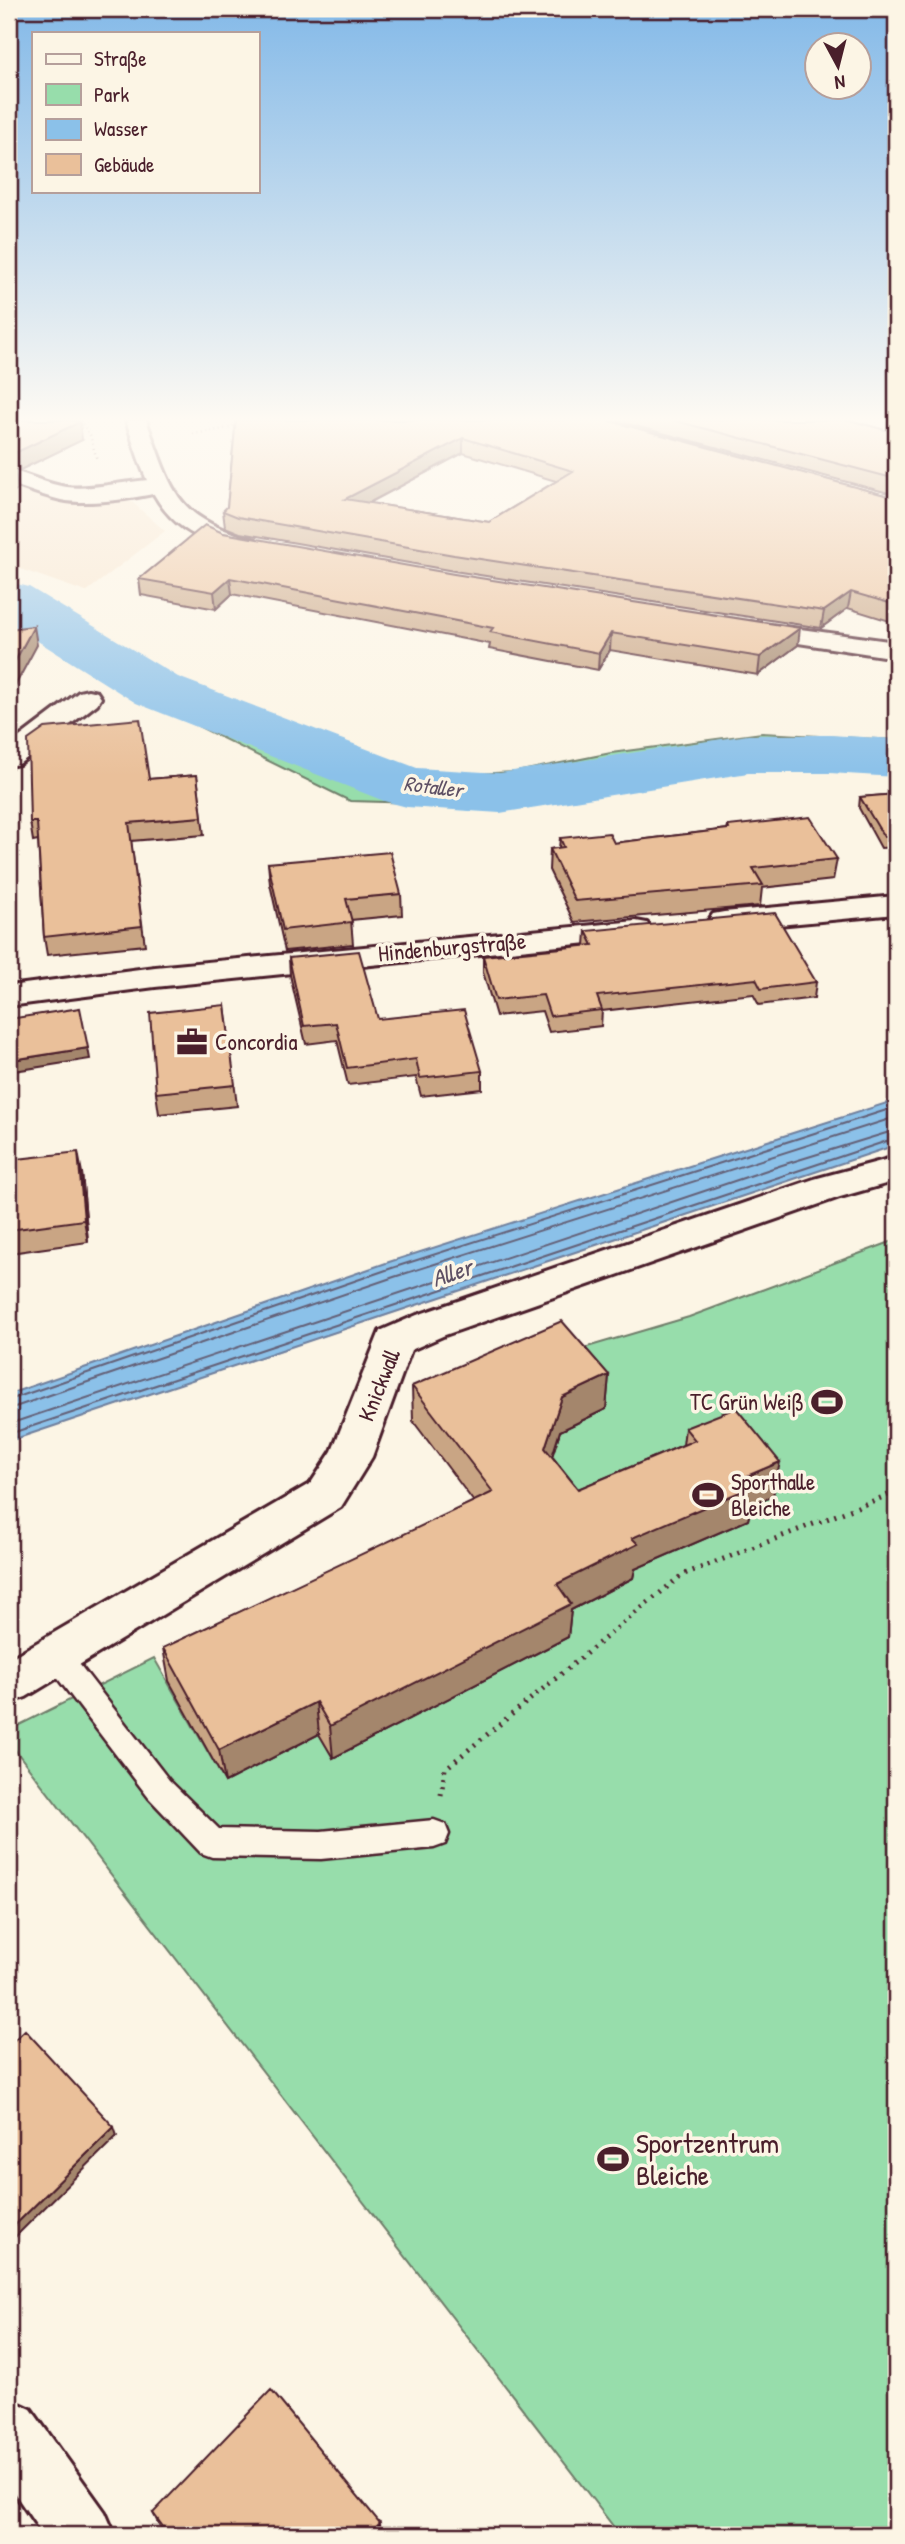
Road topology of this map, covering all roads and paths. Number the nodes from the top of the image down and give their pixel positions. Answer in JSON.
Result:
{"nodes":[{"id":1,"x":226,"y":539,"type":"edge"},
{"id":2,"x":270,"y":550,"type":"edge"},
{"id":3,"x":729,"y":625,"type":"edge"},
{"id":4,"x":896,"y":650,"type":"edge"},
{"id":5,"x":88,"y":698,"type":"dead end"},
{"id":6,"x":9,"y":758,"type":"edge"},
{"id":7,"x":896,"y":905,"type":"edge"},
{"id":8,"x":9,"y":996,"type":"edge"},
{"id":9,"x":896,"y":1169,"type":"edge"},
{"id":10,"x":896,"y":1492,"type":"edge"},
{"id":11,"x":56,"y":1655,"type":"junction"},
{"id":12,"x":9,"y":1683,"type":"edge"},
{"id":13,"x":434,"y":1834,"type":"joint"},
{"id":14,"x":9,"y":2431,"type":"edge"},
{"id":15,"x":82,"y":2535,"type":"edge"}],
"edges":[{"from":1,"to":2,"type":"street"},
{"from":3,"to":4,"type":"street"},
{"from":5,"to":6,"type":"street"},
{"from":7,"to":8,"type":"street","name":"Hindenburgstraße"},
{"from":9,"to":11,"type":"street","name":"Knickwall"},
{"from":10,"to":13,"type":"path"},
{"from":11,"to":12,"type":"street","name":"Knickwall"},
{"from":11,"to":13,"type":"lane"},
{"from":14,"to":15,"type":"street"}]}
